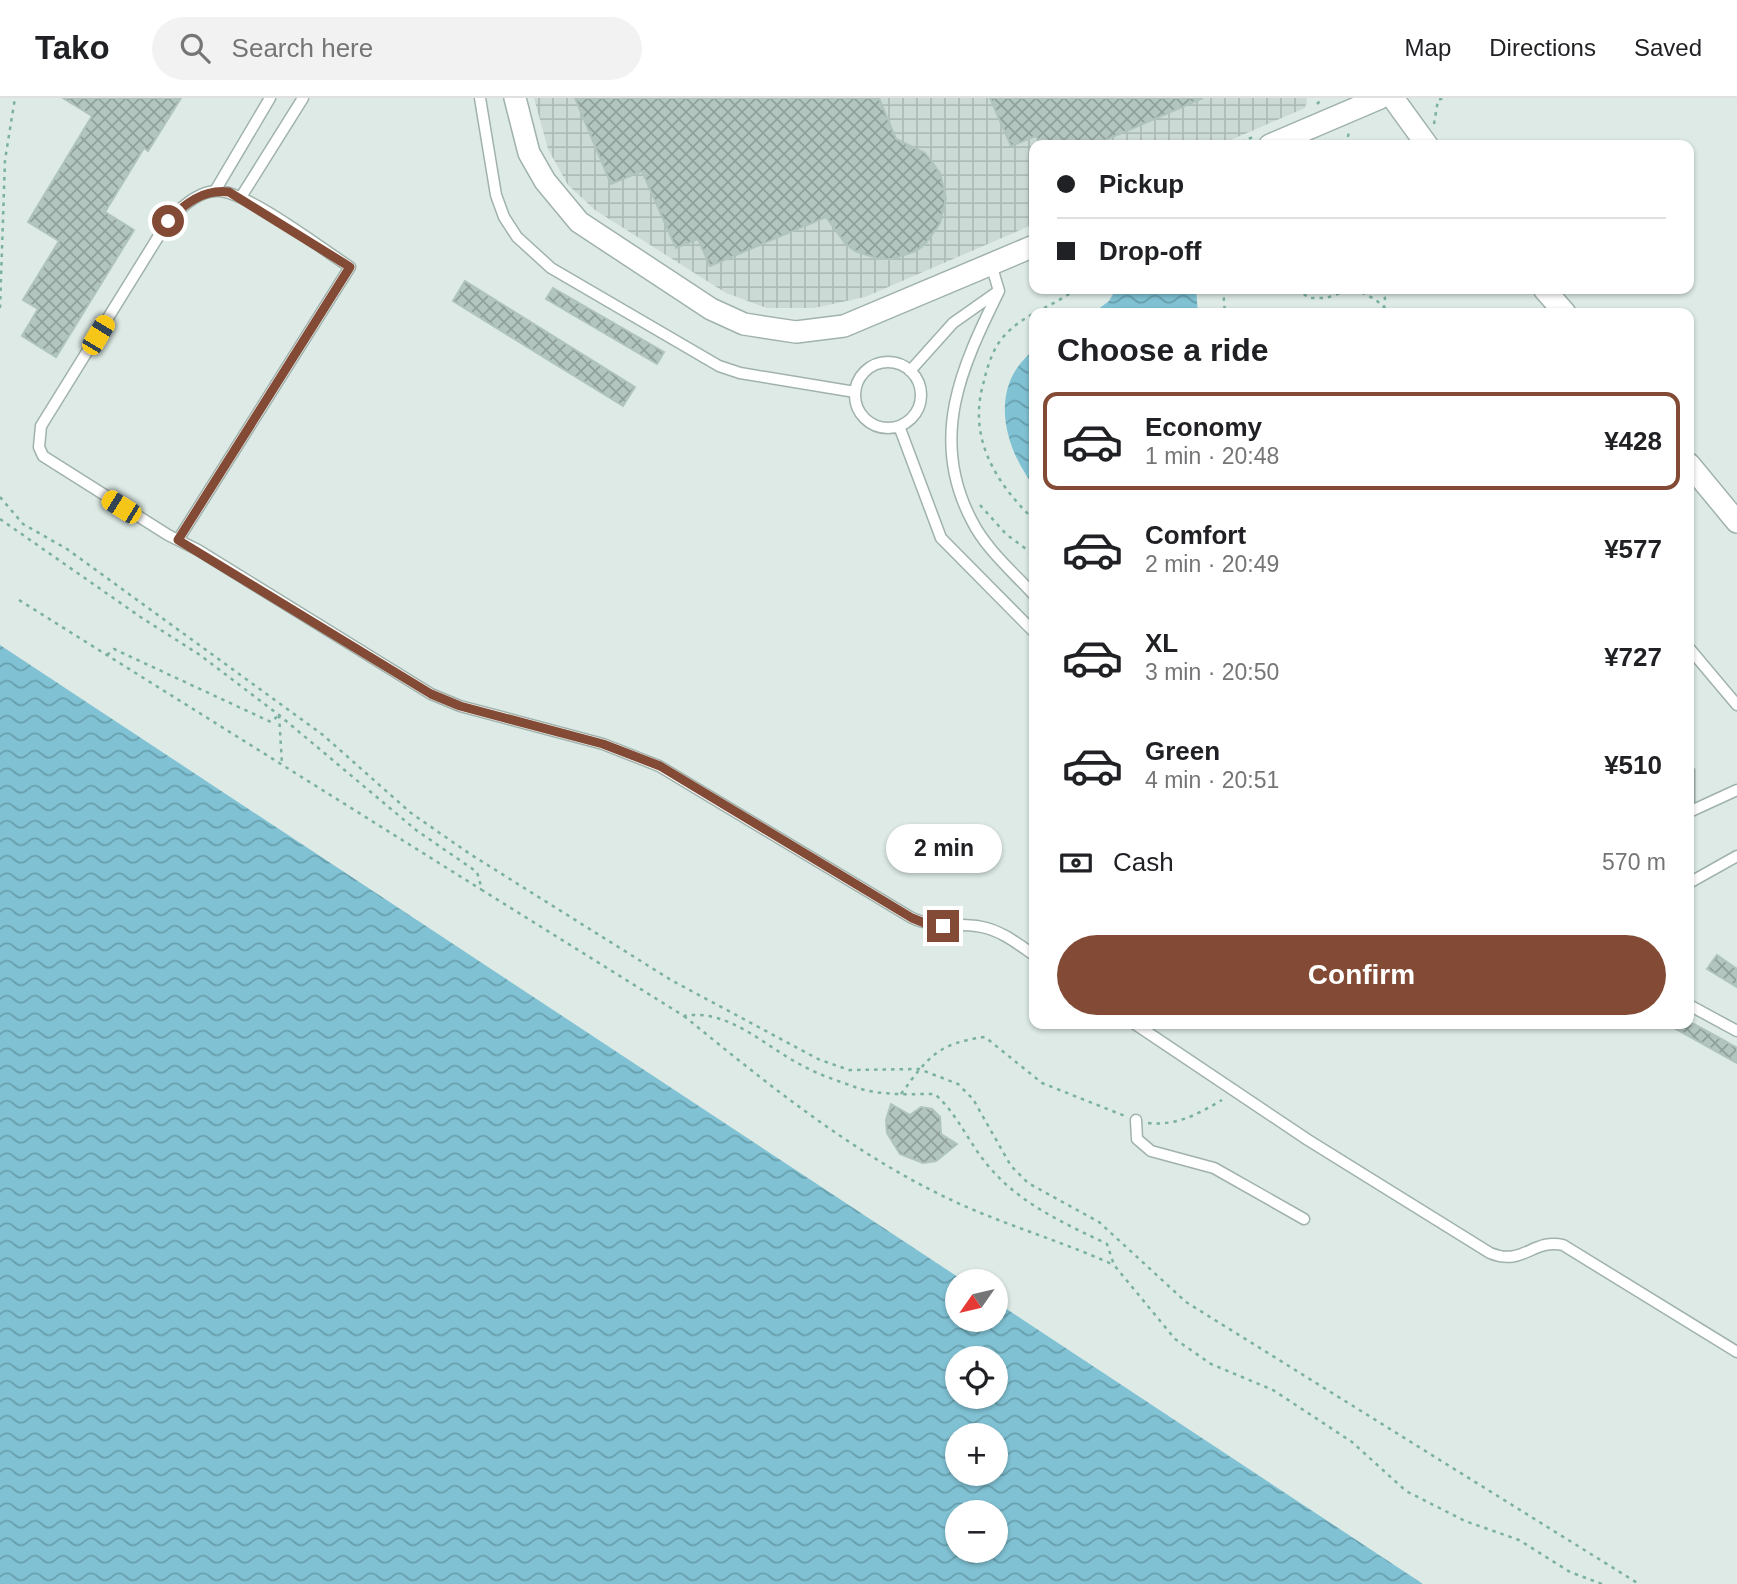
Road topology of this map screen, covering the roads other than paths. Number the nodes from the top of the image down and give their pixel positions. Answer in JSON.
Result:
{"nodes":[{"id":1,"x":270,"y":98,"type":"edge"},
{"id":2,"x":303,"y":98,"type":"edge"},
{"id":3,"x":480,"y":98,"type":"edge"},
{"id":4,"x":515,"y":98,"type":"edge"},
{"id":5,"x":1380,"y":98,"type":"edge"},
{"id":6,"x":1393,"y":98,"type":"edge"},
{"id":7,"x":1281,"y":140,"type":"edge"},
{"id":8,"x":1433,"y":140,"type":"edge"},
{"id":9,"x":215,"y":191,"type":"junction"},
{"id":10,"x":241,"y":197,"type":"junction"},
{"id":11,"x":1029,"y":248,"type":"edge"},
{"id":12,"x":992,"y":264,"type":"junction"},
{"id":13,"x":999,"y":291,"type":"junction"},
{"id":14,"x":1548,"y":294,"type":"edge"},
{"id":15,"x":1561,"y":308,"type":"edge"},
{"id":16,"x":910,"y":371,"type":"junction"},
{"id":17,"x":855,"y":392,"type":"junction"},
{"id":18,"x":898,"y":426,"type":"junction"},
{"id":19,"x":1694,"y":470,"type":"edge"},
{"id":20,"x":1737,"y":522,"type":"edge"},
{"id":21,"x":178,"y":540,"type":"junction"},
{"id":22,"x":1029,"y":589,"type":"edge"},
{"id":23,"x":1029,"y":627,"type":"edge"},
{"id":24,"x":1694,"y":654,"type":"edge"},
{"id":25,"x":1737,"y":705,"type":"edge"},
{"id":26,"x":1737,"y":790,"type":"edge"},
{"id":27,"x":1694,"y":810,"type":"edge"},
{"id":28,"x":1737,"y":856,"type":"edge"},
{"id":29,"x":1694,"y":880,"type":"edge"},
{"id":30,"x":1029,"y":952,"type":"edge"},
{"id":31,"x":1694,"y":1008,"type":"edge"},
{"id":32,"x":1142,"y":1029,"type":"edge"},
{"id":33,"x":1737,"y":1031,"type":"edge"},
{"id":34,"x":1136,"y":1119,"type":"road end"},
{"id":35,"x":1304,"y":1219,"type":"dead end"},
{"id":36,"x":1737,"y":1352,"type":"edge"}],
"edges":[{"from":1,"to":9,"type":"lane"},
{"from":2,"to":10,"type":"lane"},
{"from":3,"to":17,"type":"lane"},
{"from":4,"to":12,"type":"street"},
{"from":5,"to":7,"type":"street"},
{"from":6,"to":8,"type":"street"},
{"from":9,"to":10,"type":"lane"},
{"from":9,"to":21,"type":"lane"},
{"from":10,"to":21,"type":"lane"},
{"from":11,"to":12,"type":"street"},
{"from":12,"to":13,"type":"lane"},
{"from":13,"to":16,"type":"lane"},
{"from":13,"to":22,"type":"lane"},
{"from":14,"to":15,"type":"street"},
{"from":16,"to":17,"type":"lane"},
{"from":16,"to":18,"type":"lane"},
{"from":17,"to":18,"type":"lane"},
{"from":18,"to":23,"type":"lane"},
{"from":19,"to":20,"type":"street"},
{"from":21,"to":30,"type":"lane"},
{"from":24,"to":25,"type":"lane"},
{"from":26,"to":27,"type":"lane"},
{"from":28,"to":29,"type":"lane"},
{"from":31,"to":33,"type":"lane"},
{"from":32,"to":36,"type":"lane"},
{"from":34,"to":35,"type":"lane"}]}
